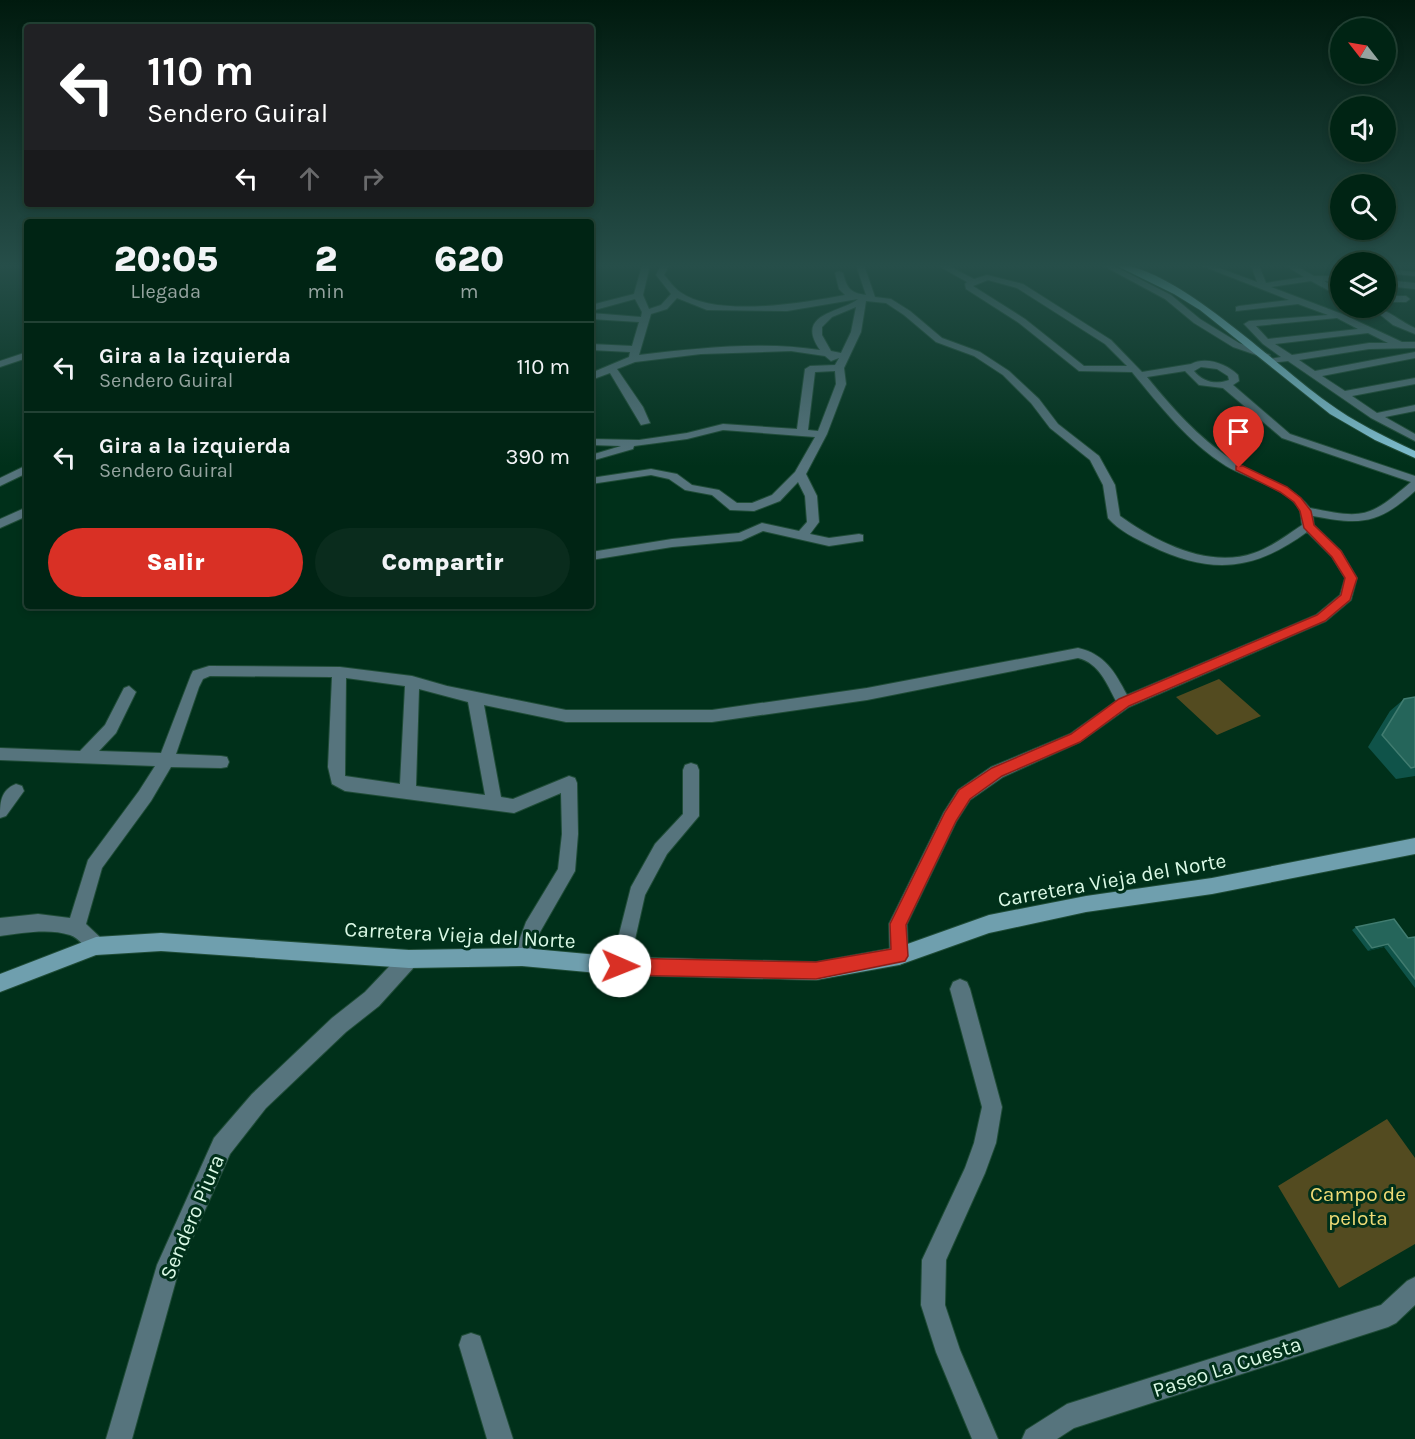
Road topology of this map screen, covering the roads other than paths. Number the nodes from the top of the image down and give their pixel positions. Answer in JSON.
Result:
{"nodes":[{"id":1,"x":640,"y":332,"type":"edge"},
{"id":2,"x":819,"y":332,"type":"edge"},
{"id":3,"x":856,"y":332,"type":"edge"},
{"id":4,"x":930,"y":332,"type":"edge"},
{"id":5,"x":1036,"y":332,"type":"edge"},
{"id":6,"x":1093,"y":332,"type":"edge"},
{"id":7,"x":1215,"y":332,"type":"edge"},
{"id":8,"x":1236,"y":332,"type":"edge"},
{"id":9,"x":1256,"y":332,"type":"edge"},
{"id":10,"x":1352,"y":332,"type":"edge"},
{"id":11,"x":1375,"y":332,"type":"edge"},
{"id":12,"x":1266,"y":342,"type":"junction"},
{"id":13,"x":1398,"y":344,"type":"junction"},
{"id":14,"x":1415,"y":345,"type":"edge"},
{"id":15,"x":594,"y":347,"type":"edge"},
{"id":16,"x":826,"y":353,"type":"junction"},
{"id":17,"x":634,"y":354,"type":"junction"},
{"id":18,"x":1415,"y":354,"type":"edge"},
{"id":19,"x":24,"y":356,"type":"edge"},
{"id":20,"x":843,"y":356,"type":"junction"},
{"id":21,"x":1269,"y":358,"type":"junction"},
{"id":22,"x":1292,"y":359,"type":"junction"},
{"id":23,"x":0,"y":364,"type":"edge"},
{"id":24,"x":1190,"y":367,"type":"junction"},
{"id":25,"x":612,"y":368,"type":"junction"},
{"id":26,"x":839,"y":368,"type":"junction"},
{"id":27,"x":1137,"y":372,"type":"junction"},
{"id":28,"x":1315,"y":374,"type":"junction"},
{"id":29,"x":594,"y":376,"type":"edge"},
{"id":30,"x":1415,"y":381,"type":"edge"},
{"id":31,"x":1403,"y":383,"type":"junction"},
{"id":32,"x":1226,"y":385,"type":"junction"},
{"id":33,"x":1415,"y":390,"type":"edge"},
{"id":34,"x":1344,"y":394,"type":"junction"},
{"id":35,"x":1415,"y":408,"type":"edge"},
{"id":36,"x":716,"y":414,"type":"dead end"},
{"id":37,"x":1375,"y":416,"type":"junction"},
{"id":38,"x":645,"y":423,"type":"dead end"},
{"id":39,"x":723,"y":427,"type":"junction"},
{"id":40,"x":802,"y":432,"type":"junction"},
{"id":41,"x":822,"y":434,"type":"junction"},
{"id":42,"x":1415,"y":438,"type":"edge"},
{"id":43,"x":594,"y":442,"type":"edge"},
{"id":44,"x":639,"y":443,"type":"junction"},
{"id":45,"x":1415,"y":455,"type":"edge"},
{"id":46,"x":594,"y":457,"type":"edge"},
{"id":47,"x":24,"y":470,"type":"edge"},
{"id":48,"x":800,"y":474,"type":"junction"},
{"id":49,"x":1415,"y":480,"type":"edge"},
{"id":50,"x":594,"y":481,"type":"edge"},
{"id":51,"x":0,"y":483,"type":"edge"},
{"id":52,"x":1415,"y":485,"type":"edge"},
{"id":53,"x":754,"y":507,"type":"junction"},
{"id":54,"x":1306,"y":511,"type":"junction"},
{"id":55,"x":24,"y":513,"type":"edge"},
{"id":56,"x":0,"y":524,"type":"edge"},
{"id":57,"x":1308,"y":526,"type":"junction"},
{"id":58,"x":762,"y":527,"type":"junction"},
{"id":59,"x":802,"y":536,"type":"junction"},
{"id":60,"x":860,"y":538,"type":"dead end"},
{"id":61,"x":594,"y":556,"type":"edge"},
{"id":62,"x":340,"y":672,"type":"junction"},
{"id":63,"x":412,"y":681,"type":"junction"},
{"id":64,"x":129,"y":692,"type":"dead end"},
{"id":65,"x":475,"y":698,"type":"junction"},
{"id":66,"x":1124,"y":703,"type":"junction"},
{"id":67,"x":0,"y":754,"type":"edge"},
{"id":68,"x":83,"y":758,"type":"junction"},
{"id":69,"x":166,"y":761,"type":"junction"},
{"id":70,"x":221,"y":762,"type":"dead end"},
{"id":71,"x":691,"y":770,"type":"dead end"},
{"id":72,"x":16,"y":791,"type":"dead end"},
{"id":73,"x":408,"y":791,"type":"junction"},
{"id":74,"x":494,"y":803,"type":"junction"},
{"id":75,"x":0,"y":811,"type":"edge"},
{"id":76,"x":1415,"y":846,"type":"edge"},
{"id":77,"x":0,"y":927,"type":"edge"},
{"id":78,"x":76,"y":927,"type":"junction"},
{"id":79,"x":96,"y":946,"type":"junction"},
{"id":80,"x":899,"y":956,"type":"junction"},
{"id":81,"x":522,"y":957,"type":"junction"},
{"id":82,"x":409,"y":959,"type":"junction"},
{"id":83,"x":620,"y":966,"type":"junction"},
{"id":84,"x":0,"y":983,"type":"edge"},
{"id":85,"x":960,"y":989,"type":"dead end"},
{"id":86,"x":1415,"y":1289,"type":"edge"},
{"id":87,"x":471,"y":1345,"type":"dead end"},
{"id":88,"x":119,"y":1439,"type":"edge"},
{"id":89,"x":500,"y":1439,"type":"edge"},
{"id":90,"x":986,"y":1439,"type":"edge"},
{"id":91,"x":1035,"y":1439,"type":"edge"}],
"edges":[{"from":1,"to":17,"type":"street"},
{"from":2,"to":16,"type":"street"},
{"from":3,"to":20,"type":"street"},
{"from":4,"to":57,"type":"street"},
{"from":5,"to":27,"type":"street"},
{"from":6,"to":27,"type":"street"},
{"from":7,"to":21,"type":"street"},
{"from":8,"to":21,"type":"main road"},
{"from":9,"to":12,"type":"street"},
{"from":10,"to":12,"type":"street"},
{"from":11,"to":13,"type":"street"},
{"from":12,"to":22,"type":"street"},
{"from":13,"to":14,"type":"street"},
{"from":13,"to":22,"type":"street"},
{"from":15,"to":17,"type":"street"},
{"from":16,"to":17,"type":"street"},
{"from":16,"to":20,"type":"street"},
{"from":16,"to":26,"type":"street"},
{"from":17,"to":25,"type":"street"},
{"from":18,"to":28,"type":"street"},
{"from":19,"to":23,"type":"street"},
{"from":20,"to":26,"type":"street"},
{"from":21,"to":22,"type":"street"},
{"from":21,"to":45,"type":"main road"},
{"from":22,"to":28,"type":"street"},
{"from":24,"to":27,"type":"street"},
{"from":24,"to":32,"type":"street"},
{"from":24,"to":32,"type":"street"},
{"from":25,"to":29,"type":"street"},
{"from":25,"to":38,"type":"street"},
{"from":26,"to":40,"type":"street"},
{"from":26,"to":41,"type":"street"},
{"from":27,"to":54,"type":"street"},
{"from":28,"to":34,"type":"street"},
{"from":30,"to":31,"type":"street"},
{"from":31,"to":33,"type":"street"},
{"from":31,"to":34,"type":"street"},
{"from":32,"to":49,"type":"street"},
{"from":34,"to":37,"type":"street"},
{"from":35,"to":37,"type":"street"},
{"from":36,"to":39,"type":"street"},
{"from":37,"to":42,"type":"street"},
{"from":39,"to":40,"type":"street"},
{"from":39,"to":44,"type":"street"},
{"from":40,"to":41,"type":"street"},
{"from":41,"to":48,"type":"street"},
{"from":43,"to":44,"type":"street"},
{"from":44,"to":46,"type":"street"},
{"from":47,"to":51,"type":"street"},
{"from":48,"to":53,"type":"street"},
{"from":48,"to":59,"type":"street"},
{"from":50,"to":53,"type":"street"},
{"from":52,"to":54,"type":"street"},
{"from":53,"to":58,"type":"street"},
{"from":54,"to":57,"type":"street"},
{"from":55,"to":56,"type":"street"},
{"from":57,"to":66,"type":"street"},
{"from":58,"to":59,"type":"street"},
{"from":58,"to":61,"type":"street"},
{"from":59,"to":60,"type":"street"},
{"from":62,"to":63,"type":"street"},
{"from":62,"to":69,"type":"street"},
{"from":62,"to":73,"type":"street"},
{"from":63,"to":65,"type":"street"},
{"from":63,"to":73,"type":"street"},
{"from":64,"to":68,"type":"street"},
{"from":65,"to":66,"type":"street"},
{"from":65,"to":74,"type":"street"},
{"from":66,"to":80,"type":"street"},
{"from":67,"to":68,"type":"street"},
{"from":68,"to":69,"type":"street"},
{"from":69,"to":70,"type":"street"},
{"from":69,"to":78,"type":"street"},
{"from":71,"to":83,"type":"street"},
{"from":72,"to":75,"type":"street"},
{"from":73,"to":74,"type":"street"},
{"from":74,"to":81,"type":"street"},
{"from":76,"to":80,"type":"street","name":"Carretera Vieja del Norte"},
{"from":77,"to":78,"type":"street"},
{"from":78,"to":79,"type":"street"},
{"from":79,"to":82,"type":"street","name":"Carretera Vieja del Norte"},
{"from":79,"to":84,"type":"street","name":"Carretera Vieja del Norte"},
{"from":80,"to":83,"type":"street","name":"Carretera Vieja del Norte"},
{"from":81,"to":82,"type":"street","name":"Carretera Vieja del Norte"},
{"from":81,"to":83,"type":"street","name":"Carretera Vieja del Norte"},
{"from":82,"to":88,"type":"street","name":"Sendero Piura"},
{"from":85,"to":90,"type":"street"},
{"from":86,"to":91,"type":"street","name":"Paseo La Cuesta"},
{"from":87,"to":89,"type":"street"}]}
